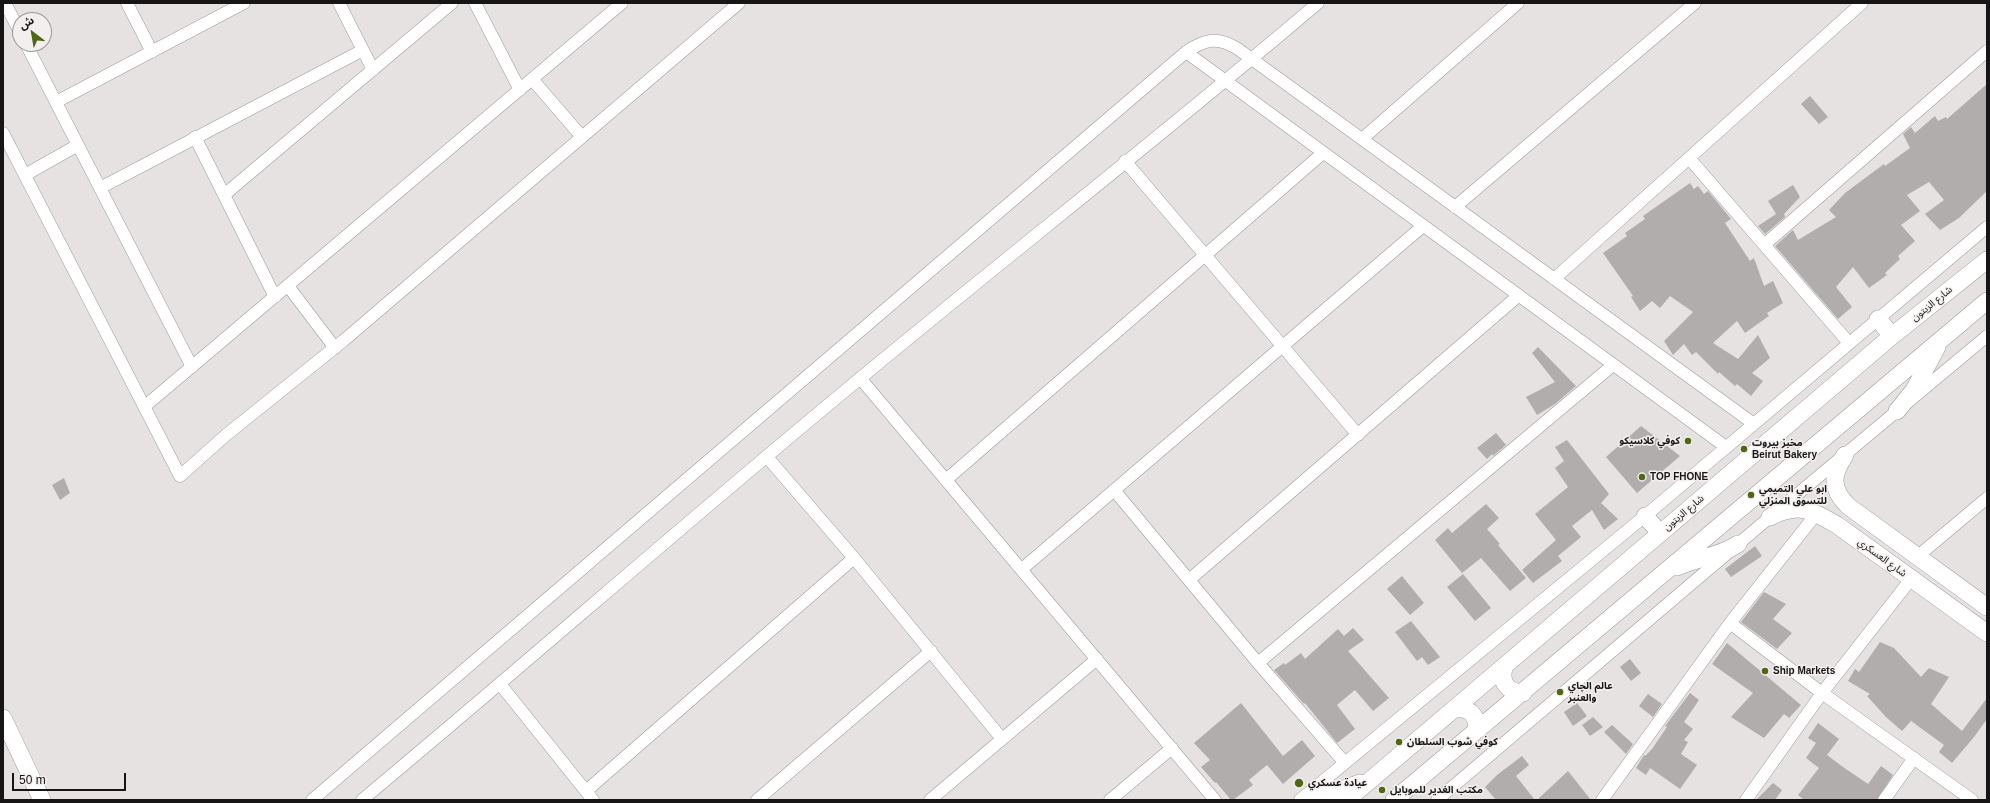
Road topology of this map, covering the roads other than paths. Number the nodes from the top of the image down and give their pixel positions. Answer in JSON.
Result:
{"nodes":[{"id":1,"x":5,"y":3,"type":"edge"},
{"id":2,"x":127,"y":3,"type":"edge"},
{"id":3,"x":244,"y":3,"type":"edge"},
{"id":4,"x":340,"y":3,"type":"edge"},
{"id":5,"x":452,"y":3,"type":"edge"},
{"id":6,"x":474,"y":3,"type":"edge"},
{"id":7,"x":622,"y":3,"type":"edge"},
{"id":8,"x":739,"y":3,"type":"edge"},
{"id":9,"x":1318,"y":3,"type":"edge"},
{"id":10,"x":1518,"y":3,"type":"edge"},
{"id":11,"x":1694,"y":3,"type":"edge"},
{"id":12,"x":1856,"y":5,"type":"edge"},
{"id":13,"x":12,"y":17,"type":"edge"},
{"id":14,"x":363,"y":50,"type":"junction"},
{"id":15,"x":1987,"y":51,"type":"edge"},
{"id":16,"x":30,"y":52,"type":"edge"},
{"id":17,"x":152,"y":52,"type":"junction"},
{"id":18,"x":1186,"y":52,"type":"junction"},
{"id":19,"x":1252,"y":59,"type":"junction"},
{"id":20,"x":373,"y":70,"type":"junction"},
{"id":21,"x":532,"y":79,"type":"junction"},
{"id":22,"x":1225,"y":82,"type":"junction"},
{"id":23,"x":520,"y":90,"type":"junction"},
{"id":24,"x":56,"y":102,"type":"junction"},
{"id":25,"x":3,"y":132,"type":"edge"},
{"id":26,"x":195,"y":137,"type":"junction"},
{"id":27,"x":582,"y":137,"type":"junction"},
{"id":28,"x":1362,"y":139,"type":"junction"},
{"id":29,"x":78,"y":145,"type":"junction"},
{"id":30,"x":1323,"y":153,"type":"junction"},
{"id":31,"x":1689,"y":158,"type":"junction"},
{"id":32,"x":1125,"y":161,"type":"junction"},
{"id":33,"x":25,"y":175,"type":"junction"},
{"id":34,"x":100,"y":188,"type":"junction"},
{"id":35,"x":224,"y":195,"type":"junction"},
{"id":36,"x":1455,"y":207,"type":"junction"},
{"id":37,"x":1423,"y":226,"type":"junction"},
{"id":38,"x":1987,"y":228,"type":"edge"},
{"id":39,"x":1764,"y":245,"type":"junction"},
{"id":40,"x":1205,"y":255,"type":"junction"},
{"id":41,"x":1987,"y":260,"type":"edge"},
{"id":42,"x":1554,"y":279,"type":"junction"},
{"id":43,"x":288,"y":286,"type":"junction"},
{"id":44,"x":1518,"y":296,"type":"junction"},
{"id":45,"x":275,"y":297,"type":"junction"},
{"id":46,"x":1987,"y":301,"type":"edge"},
{"id":47,"x":1878,"y":319,"type":"junction"},
{"id":48,"x":1949,"y":332,"type":"junction"},
{"id":49,"x":1892,"y":336,"type":"junction"},
{"id":50,"x":1987,"y":336,"type":"edge"},
{"id":51,"x":1849,"y":344,"type":"junction"},
{"id":52,"x":1283,"y":346,"type":"junction"},
{"id":53,"x":334,"y":348,"type":"junction"},
{"id":54,"x":1613,"y":365,"type":"junction"},
{"id":55,"x":192,"y":367,"type":"junction"},
{"id":56,"x":860,"y":378,"type":"junction"},
{"id":57,"x":144,"y":407,"type":"junction"},
{"id":58,"x":1897,"y":411,"type":"junction"},
{"id":59,"x":1754,"y":424,"type":"junction"},
{"id":60,"x":1358,"y":434,"type":"junction"},
{"id":61,"x":1726,"y":447,"type":"junction"},
{"id":62,"x":1845,"y":455,"type":"junction"},
{"id":63,"x":767,"y":457,"type":"junction"},
{"id":64,"x":947,"y":479,"type":"junction"},
{"id":65,"x":1114,"y":490,"type":"junction"},
{"id":66,"x":1987,"y":498,"type":"edge"},
{"id":67,"x":1853,"y":509,"type":"junction"},
{"id":68,"x":1817,"y":513,"type":"junction"},
{"id":69,"x":1645,"y":516,"type":"junction"},
{"id":70,"x":1770,"y":517,"type":"junction"},
{"id":71,"x":1837,"y":525,"type":"junction"},
{"id":72,"x":1660,"y":533,"type":"junction"},
{"id":73,"x":1738,"y":544,"type":"junction"},
{"id":74,"x":1918,"y":556,"type":"junction"},
{"id":75,"x":854,"y":558,"type":"junction"},
{"id":76,"x":1022,"y":569,"type":"junction"},
{"id":77,"x":1658,"y":578,"type":"junction"},
{"id":78,"x":1911,"y":579,"type":"junction"},
{"id":79,"x":1189,"y":580,"type":"junction"},
{"id":80,"x":1987,"y":608,"type":"edge"},
{"id":81,"x":1730,"y":623,"type":"junction"},
{"id":82,"x":1987,"y":633,"type":"edge"},
{"id":83,"x":931,"y":651,"type":"junction"},
{"id":84,"x":1097,"y":659,"type":"junction"},
{"id":85,"x":1258,"y":663,"type":"junction"},
{"id":86,"x":1504,"y":668,"type":"junction"},
{"id":87,"x":500,"y":684,"type":"junction"},
{"id":88,"x":1523,"y":693,"type":"junction"},
{"id":89,"x":1822,"y":693,"type":"junction"},
{"id":90,"x":1455,"y":709,"type":"junction"},
{"id":91,"x":3,"y":718,"type":"edge"},
{"id":92,"x":1476,"y":730,"type":"junction"},
{"id":93,"x":1002,"y":739,"type":"junction"},
{"id":94,"x":1172,"y":748,"type":"junction"},
{"id":95,"x":1914,"y":758,"type":"junction"},
{"id":96,"x":1345,"y":763,"type":"junction"},
{"id":97,"x":1384,"y":769,"type":"junction"},
{"id":98,"x":589,"y":795,"type":"edge"},
{"id":99,"x":762,"y":799,"type":"edge"},
{"id":100,"x":42,"y":800,"type":"edge"},
{"id":101,"x":312,"y":800,"type":"edge"},
{"id":102,"x":362,"y":800,"type":"edge"},
{"id":103,"x":930,"y":800,"type":"edge"},
{"id":104,"x":1110,"y":800,"type":"edge"},
{"id":105,"x":1215,"y":800,"type":"edge"},
{"id":106,"x":1300,"y":800,"type":"edge"},
{"id":107,"x":1306,"y":800,"type":"edge"},
{"id":108,"x":1347,"y":800,"type":"edge"},
{"id":109,"x":1394,"y":800,"type":"edge"},
{"id":110,"x":1437,"y":800,"type":"edge"},
{"id":111,"x":1602,"y":800,"type":"edge"},
{"id":112,"x":1746,"y":800,"type":"edge"},
{"id":113,"x":1884,"y":800,"type":"edge"},
{"id":114,"x":1972,"y":800,"type":"edge"}],
"edges":[{"from":1,"to":13,"type":"street"},
{"from":2,"to":17,"type":"street"},
{"from":3,"to":17,"type":"street"},
{"from":4,"to":14,"type":"street"},
{"from":5,"to":20,"type":"street"},
{"from":6,"to":23,"type":"street"},
{"from":7,"to":21,"type":"street"},
{"from":8,"to":27,"type":"street"},
{"from":9,"to":19,"type":"street"},
{"from":10,"to":28,"type":"street"},
{"from":11,"to":36,"type":"street"},
{"from":12,"to":31,"type":"street"},
{"from":14,"to":20,"type":"street"},
{"from":14,"to":26,"type":"street"},
{"from":15,"to":39,"type":"street"},
{"from":16,"to":24,"type":"street"},
{"from":17,"to":24,"type":"street"},
{"from":18,"to":19,"type":"street"},
{"from":18,"to":22,"type":"street"},
{"from":18,"to":101,"type":"street"},
{"from":19,"to":22,"type":"street"},
{"from":19,"to":28,"type":"street"},
{"from":20,"to":35,"type":"street"},
{"from":21,"to":23,"type":"street"},
{"from":21,"to":27,"type":"street"},
{"from":22,"to":30,"type":"street"},
{"from":22,"to":32,"type":"street"},
{"from":23,"to":43,"type":"street"},
{"from":24,"to":29,"type":"street"},
{"from":25,"to":33,"type":"street"},
{"from":26,"to":34,"type":"street"},
{"from":26,"to":35,"type":"street"},
{"from":27,"to":53,"type":"street"},
{"from":28,"to":36,"type":"street"},
{"from":29,"to":33,"type":"street"},
{"from":29,"to":34,"type":"street"},
{"from":30,"to":37,"type":"street"},
{"from":30,"to":40,"type":"street"},
{"from":31,"to":39,"type":"street"},
{"from":31,"to":42,"type":"street"},
{"from":32,"to":40,"type":"street"},
{"from":32,"to":56,"type":"street"},
{"from":33,"to":57,"type":"street"},
{"from":34,"to":55,"type":"street"},
{"from":35,"to":45,"type":"street"},
{"from":36,"to":42,"type":"street"},
{"from":37,"to":44,"type":"street"},
{"from":37,"to":52,"type":"street"},
{"from":38,"to":47,"type":"street"},
{"from":39,"to":51,"type":"street"},
{"from":40,"to":52,"type":"street"},
{"from":40,"to":64,"type":"street"},
{"from":41,"to":49,"type":"main road","name":"شارع الزيتون"},
{"from":42,"to":59,"type":"street"},
{"from":43,"to":45,"type":"street"},
{"from":43,"to":53,"type":"street"},
{"from":44,"to":54,"type":"street"},
{"from":44,"to":60,"type":"street"},
{"from":45,"to":55,"type":"street"},
{"from":46,"to":48,"type":"main road"},
{"from":47,"to":49,"type":"main road"},
{"from":47,"to":51,"type":"street"},
{"from":48,"to":58,"type":"main road"},
{"from":48,"to":77,"type":"main road"},
{"from":49,"to":72,"type":"main road","name":"شارع الزيتون"},
{"from":50,"to":58,"type":"street"},
{"from":51,"to":59,"type":"street"},
{"from":52,"to":60,"type":"street"},
{"from":52,"to":65,"type":"street"},
{"from":53,"to":57,"type":"street"},
{"from":54,"to":61,"type":"street"},
{"from":54,"to":85,"type":"street"},
{"from":55,"to":57,"type":"street"},
{"from":56,"to":63,"type":"street"},
{"from":56,"to":64,"type":"street"},
{"from":58,"to":62,"type":"street"},
{"from":59,"to":61,"type":"street"},
{"from":60,"to":79,"type":"street"},
{"from":61,"to":69,"type":"street"},
{"from":62,"to":67,"type":"main road"},
{"from":62,"to":70,"type":"street"},
{"from":63,"to":75,"type":"street"},
{"from":63,"to":87,"type":"street"},
{"from":64,"to":76,"type":"street"},
{"from":65,"to":76,"type":"street"},
{"from":65,"to":79,"type":"street"},
{"from":66,"to":74,"type":"street"},
{"from":67,"to":71,"type":"main road"},
{"from":67,"to":74,"type":"main road"},
{"from":68,"to":70,"type":"main road","name":"شارع العسكري"},
{"from":68,"to":71,"type":"main road","name":"شارع العسكري"},
{"from":68,"to":81,"type":"street"},
{"from":69,"to":72,"type":"main road"},
{"from":69,"to":96,"type":"street"},
{"from":70,"to":73,"type":"street"},
{"from":71,"to":78,"type":"main road","name":"شارع العسكري"},
{"from":72,"to":86,"type":"main road","name":"شارع الزيتون"},
{"from":73,"to":77,"type":"main road"},
{"from":73,"to":110,"type":"street"},
{"from":74,"to":80,"type":"main road"},
{"from":75,"to":83,"type":"street"},
{"from":75,"to":98,"type":"street"},
{"from":76,"to":84,"type":"street"},
{"from":77,"to":88,"type":"main road"},
{"from":78,"to":82,"type":"main road","name":"شارع العسكري"},
{"from":78,"to":89,"type":"street"},
{"from":79,"to":85,"type":"street"},
{"from":81,"to":89,"type":"street"},
{"from":81,"to":111,"type":"street"},
{"from":83,"to":93,"type":"street"},
{"from":83,"to":99,"type":"street"},
{"from":84,"to":93,"type":"street"},
{"from":84,"to":94,"type":"street"},
{"from":85,"to":96,"type":"street"},
{"from":86,"to":88,"type":"main road"},
{"from":86,"to":90,"type":"main road","name":"شارع الزيتون"},
{"from":87,"to":98,"type":"street"},
{"from":87,"to":102,"type":"street"},
{"from":88,"to":92,"type":"main road"},
{"from":89,"to":95,"type":"street"},
{"from":89,"to":112,"type":"street"},
{"from":90,"to":92,"type":"main road"},
{"from":90,"to":97,"type":"main road","name":"شارع الزيتون"},
{"from":91,"to":100,"type":"main road"},
{"from":92,"to":109,"type":"main road"},
{"from":93,"to":103,"type":"street"},
{"from":94,"to":104,"type":"street"},
{"from":94,"to":105,"type":"street"},
{"from":95,"to":113,"type":"street"},
{"from":95,"to":114,"type":"street"},
{"from":96,"to":106,"type":"street"},
{"from":97,"to":107,"type":"main road"},
{"from":97,"to":108,"type":"main road"}]}
